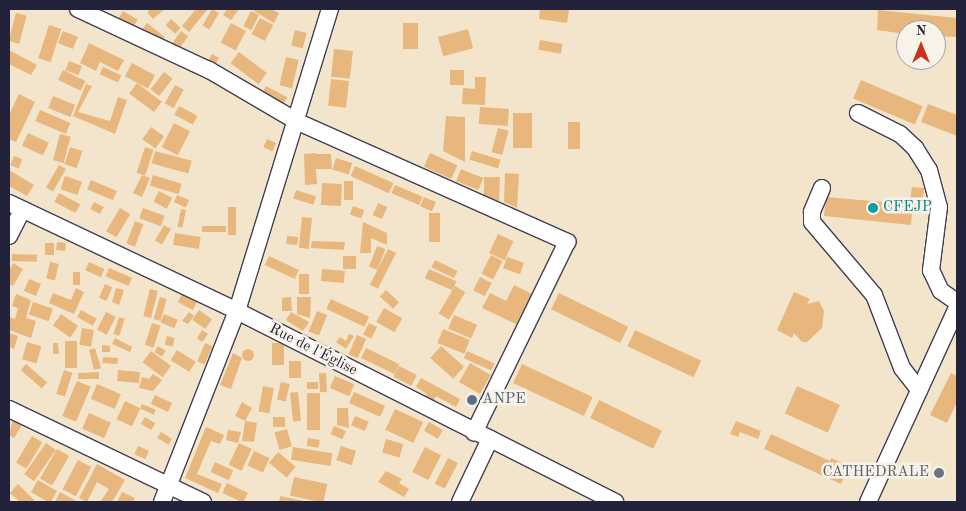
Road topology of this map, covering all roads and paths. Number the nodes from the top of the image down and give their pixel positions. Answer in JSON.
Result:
{"nodes":[{"id":1,"x":78,"y":9,"type":"edge"},
{"id":2,"x":330,"y":9,"type":"edge"},
{"id":3,"x":858,"y":113,"type":"dead end"},
{"id":4,"x":298,"y":122,"type":"junction"},
{"id":5,"x":822,"y":188,"type":"dead end"},
{"id":6,"x":16,"y":207,"type":"edge"},
{"id":7,"x":9,"y":236,"type":"edge"},
{"id":8,"x":957,"y":302,"type":"edge"},
{"id":9,"x":957,"y":308,"type":"edge"},
{"id":10,"x":237,"y":311,"type":"junction"},
{"id":11,"x":919,"y":390,"type":"junction"},
{"id":12,"x":9,"y":409,"type":"edge"},
{"id":13,"x":474,"y":433,"type":"junction"},
{"id":14,"x":490,"y":438,"type":"junction"},
{"id":15,"x":169,"y":486,"type":"junction"},
{"id":16,"x":162,"y":502,"type":"edge"},
{"id":17,"x":203,"y":502,"type":"edge"},
{"id":18,"x":460,"y":502,"type":"edge"},
{"id":19,"x":615,"y":502,"type":"edge"},
{"id":20,"x":868,"y":502,"type":"edge"}],
"edges":[{"from":1,"to":4,"type":"street"},
{"from":2,"to":4,"type":"street"},
{"from":3,"to":8,"type":"street"},
{"from":4,"to":10,"type":"street"},
{"from":4,"to":13,"type":"street"},
{"from":5,"to":11,"type":"street"},
{"from":6,"to":7,"type":"street"},
{"from":6,"to":10,"type":"street","name":"Rue de l'Église"},
{"from":9,"to":11,"type":"street"},
{"from":10,"to":13,"type":"street","name":"Rue de l'Église"},
{"from":10,"to":15,"type":"street"},
{"from":11,"to":20,"type":"street"},
{"from":12,"to":15,"type":"street"},
{"from":13,"to":14,"type":"street","name":"Rue de l'Église"},
{"from":14,"to":18,"type":"street"},
{"from":14,"to":19,"type":"street","name":"Rue de l'Église"},
{"from":15,"to":16,"type":"street"},
{"from":15,"to":17,"type":"street"}]}
